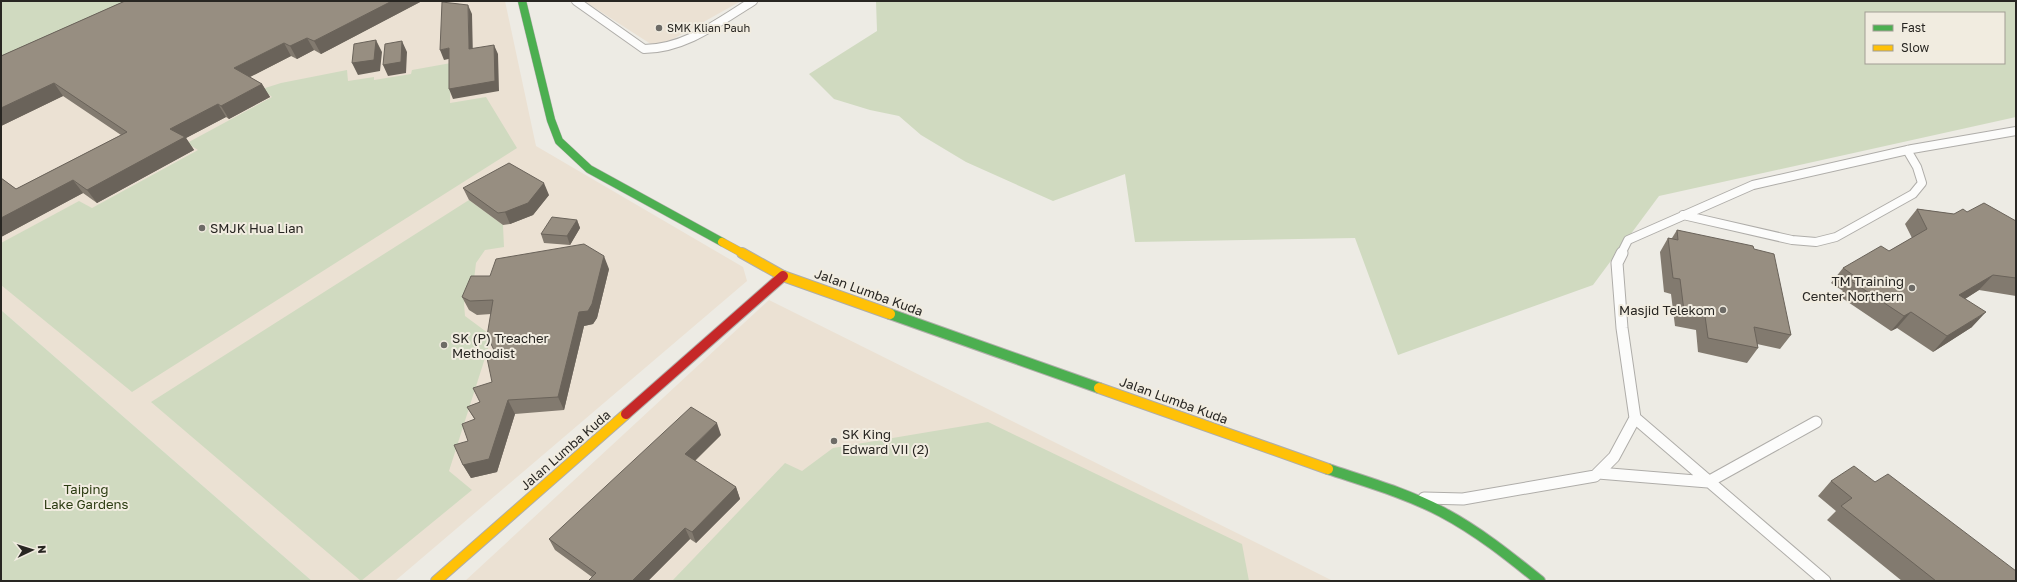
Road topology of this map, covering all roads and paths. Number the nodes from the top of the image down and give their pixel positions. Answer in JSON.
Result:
{"nodes":[{"id":1,"x":522,"y":1,"type":"edge"},
{"id":2,"x":576,"y":1,"type":"edge"},
{"id":3,"x":753,"y":1,"type":"edge"},
{"id":4,"x":2016,"y":131,"type":"edge"},
{"id":5,"x":1907,"y":150,"type":"junction"},
{"id":6,"x":1683,"y":215,"type":"junction"},
{"id":7,"x":783,"y":276,"type":"junction"},
{"id":8,"x":1634,"y":418,"type":"junction"},
{"id":9,"x":1816,"y":422,"type":"dead end"},
{"id":10,"x":1598,"y":473,"type":"junction"},
{"id":11,"x":1708,"y":482,"type":"junction"},
{"id":12,"x":1408,"y":497,"type":"junction"},
{"id":13,"x":436,"y":581,"type":"edge"},
{"id":14,"x":1540,"y":581,"type":"edge"},
{"id":15,"x":1825,"y":581,"type":"edge"}],
"edges":[{"from":1,"to":7,"type":"street","name":"Jalan Lumba Kuda"},
{"from":2,"to":3,"type":"lane"},
{"from":4,"to":5,"type":"lane"},
{"from":5,"to":6,"type":"lane"},
{"from":5,"to":6,"type":"lane"},
{"from":6,"to":8,"type":"lane"},
{"from":7,"to":12,"type":"street","name":"Jalan Lumba Kuda"},
{"from":7,"to":13,"type":"street","name":"Jalan Lumba Kuda"},
{"from":8,"to":10,"type":"lane"},
{"from":8,"to":11,"type":"lane"},
{"from":9,"to":11,"type":"lane"},
{"from":10,"to":11,"type":"lane"},
{"from":10,"to":12,"type":"lane"},
{"from":11,"to":15,"type":"lane"},
{"from":12,"to":14,"type":"street","name":"Jalan Lumba Kuda"}]}
